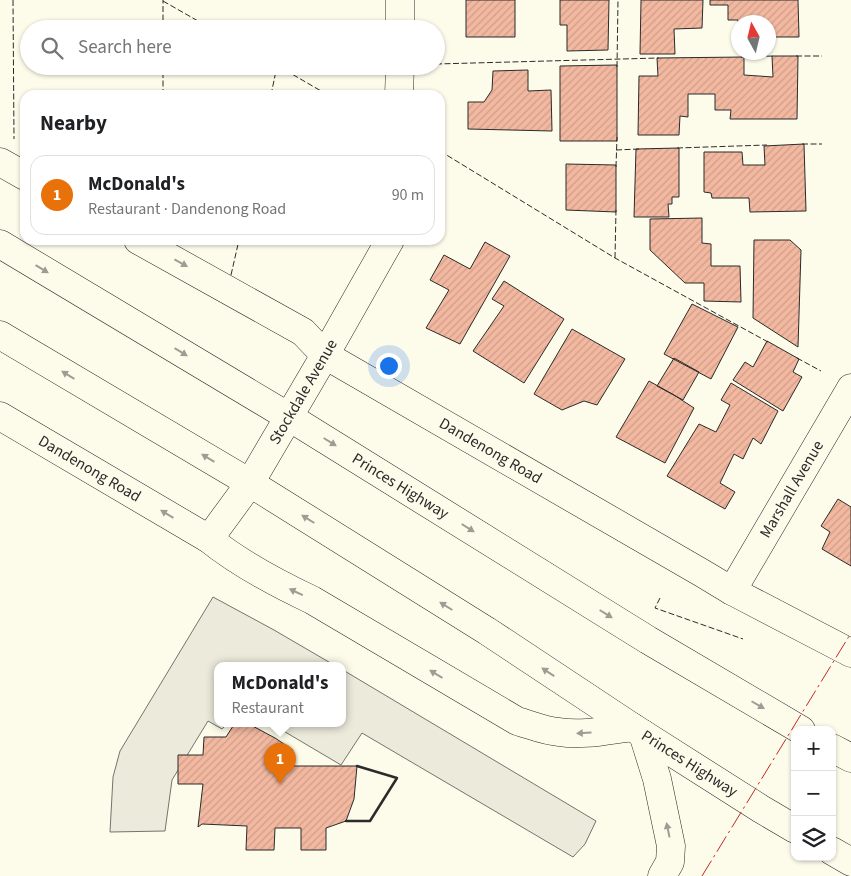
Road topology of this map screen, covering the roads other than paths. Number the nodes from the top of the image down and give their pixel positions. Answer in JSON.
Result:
{"nodes":[{"id":1,"x":400,"y":0,"type":"edge"},
{"id":2,"x":400,"y":20,"type":"edge"},
{"id":3,"x":400,"y":75,"type":"edge"},
{"id":4,"x":399,"y":90,"type":"edge"},
{"id":5,"x":0,"y":162,"type":"edge"},
{"id":6,"x":20,"y":173,"type":"edge"},
{"id":7,"x":0,"y":244,"type":"edge"},
{"id":8,"x":147,"y":245,"type":"edge"},
{"id":9,"x":387,"y":245,"type":"edge"},
{"id":10,"x":0,"y":335,"type":"edge"},
{"id":11,"x":325,"y":355,"type":"junction"},
{"id":12,"x":851,"y":388,"type":"edge"},
{"id":13,"x":0,"y":416,"type":"edge"},
{"id":14,"x":289,"y":417,"type":"junction"},
{"id":15,"x":250,"y":483,"type":"junction"},
{"id":16,"x":209,"y":539,"type":"junction"},
{"id":17,"x":732,"y":591,"type":"junction"},
{"id":18,"x":851,"y":653,"type":"edge"},
{"id":19,"x":794,"y":726,"type":"edge"},
{"id":20,"x":638,"y":730,"type":"junction"},
{"id":21,"x":836,"y":750,"type":"edge"},
{"id":22,"x":851,"y":758,"type":"edge"},
{"id":23,"x":791,"y":827,"type":"edge"},
{"id":24,"x":836,"y":853,"type":"edge"},
{"id":25,"x":851,"y":862,"type":"edge"},
{"id":26,"x":662,"y":876,"type":"edge"}],
"edges":[{"from":1,"to":2,"type":"main road"},
{"from":3,"to":4,"type":"main road"},
{"from":5,"to":6,"type":"main road"},
{"from":7,"to":14,"type":"main road","name":"Princes Highway","one_way":true},
{"from":8,"to":11,"type":"main road","name":"Dandenong Road","one_way":true},
{"from":9,"to":11,"type":"main road","name":"Stockdale Avenue"},
{"from":15,"to":10,"type":"main road","name":"Princes Highway","one_way":true},
{"from":11,"to":14,"type":"main road","name":"Stockdale Avenue"},
{"from":11,"to":17,"type":"main road","name":"Dandenong Road"},
{"from":12,"to":17,"type":"main road","name":"Marshall Avenue"},
{"from":16,"to":13,"type":"main road","name":"Dandenong Road","one_way":true},
{"from":14,"to":15,"type":"main road","name":"Stockdale Avenue"},
{"from":14,"to":19,"type":"main road","name":"Princes Highway","one_way":true},
{"from":15,"to":16,"type":"main road","name":"Stockdale Avenue"},
{"from":20,"to":15,"type":"main road","name":"Princes Highway","one_way":true},
{"from":20,"to":16,"type":"main road","name":"Dandenong Road","one_way":true},
{"from":17,"to":18,"type":"main road","name":"Dandenong Road"},
{"from":20,"to":23,"type":"main road","name":"Princes Highway"},
{"from":26,"to":20,"type":"main road","one_way":true},
{"from":21,"to":22,"type":"main road"},
{"from":24,"to":25,"type":"main road"}]}
